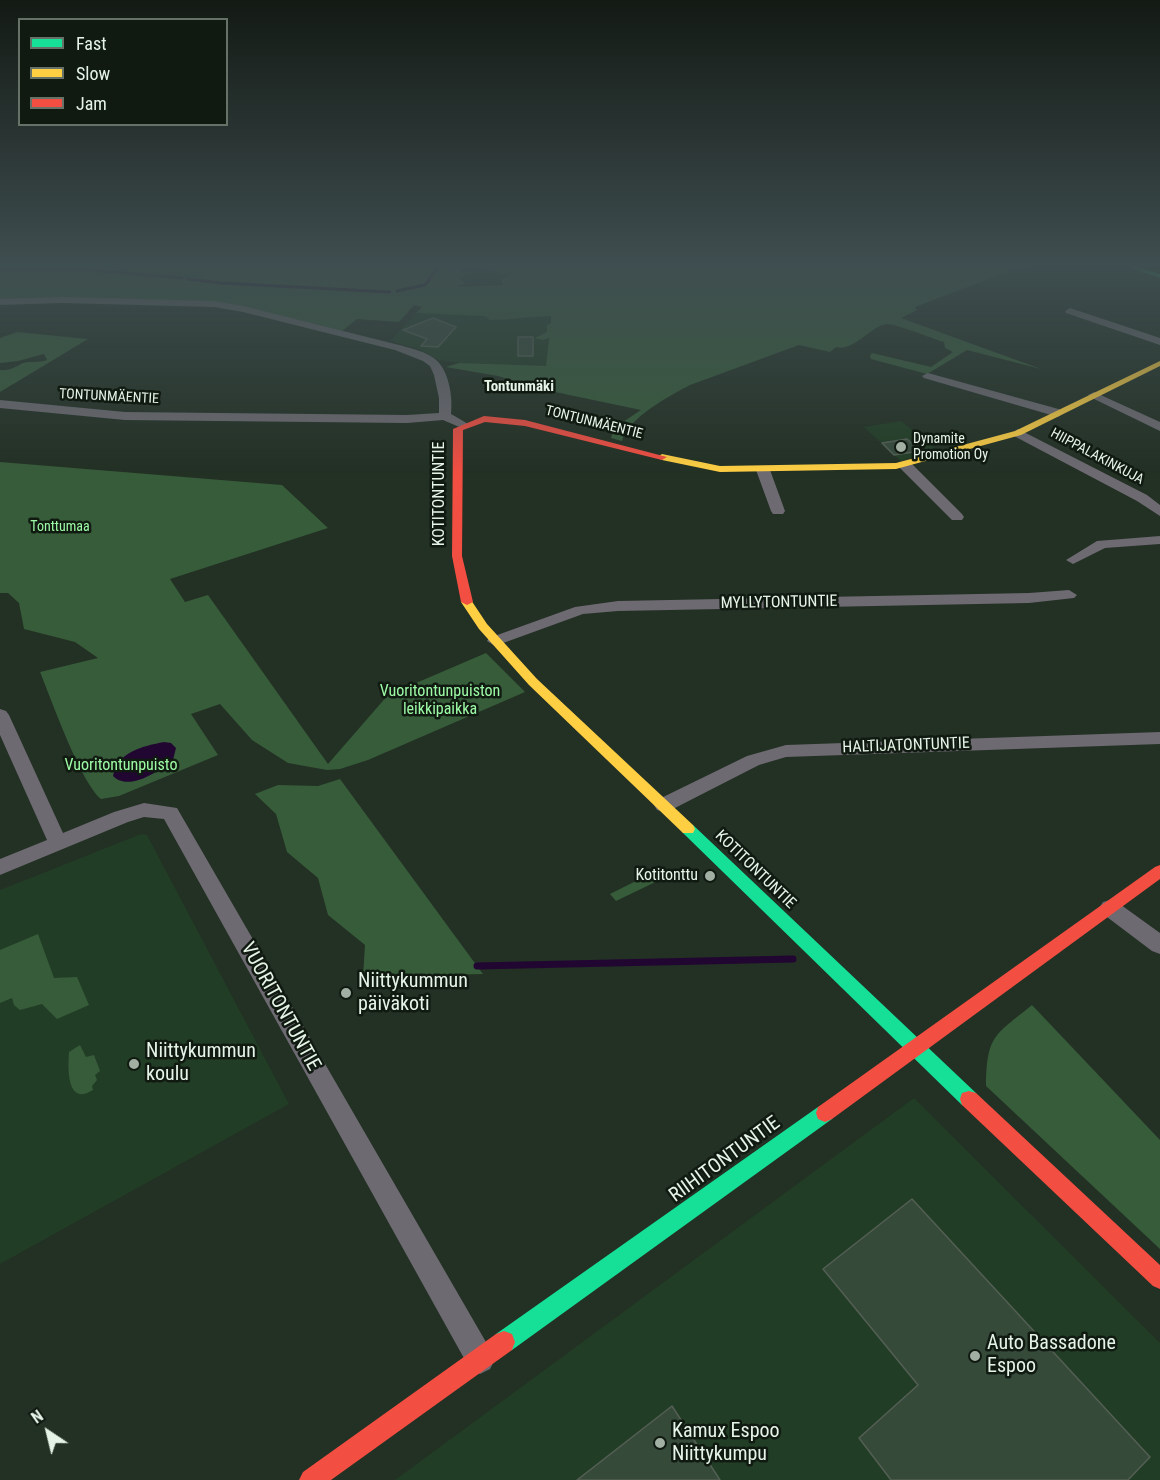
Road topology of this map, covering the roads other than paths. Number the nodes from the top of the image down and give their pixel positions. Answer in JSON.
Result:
{"nodes":[{"id":1,"x":347,"y":335,"type":"edge"},
{"id":2,"x":1140,"y":335,"type":"edge"},
{"id":3,"x":1160,"y":342,"type":"edge"},
{"id":4,"x":1160,"y":363,"type":"edge"},
{"id":5,"x":928,"y":376,"type":"dead end"},
{"id":6,"x":1094,"y":395,"type":"junction"},
{"id":7,"x":0,"y":404,"type":"edge"},
{"id":8,"x":1058,"y":413,"type":"junction"},
{"id":9,"x":445,"y":416,"type":"junction"},
{"id":10,"x":464,"y":425,"type":"junction"},
{"id":11,"x":1160,"y":427,"type":"edge"},
{"id":12,"x":1018,"y":433,"type":"junction"},
{"id":13,"x":905,"y":465,"type":"junction"},
{"id":14,"x":763,"y":470,"type":"junction"},
{"id":15,"x":778,"y":511,"type":"dead end"},
{"id":16,"x":1160,"y":512,"type":"edge"},
{"id":17,"x":957,"y":517,"type":"dead end"},
{"id":18,"x":1160,"y":540,"type":"edge"},
{"id":19,"x":1073,"y":560,"type":"dead end"},
{"id":20,"x":1069,"y":595,"type":"dead end"},
{"id":21,"x":495,"y":641,"type":"junction"},
{"id":22,"x":0,"y":715,"type":"edge"},
{"id":23,"x":1160,"y":738,"type":"edge"},
{"id":24,"x":664,"y":805,"type":"junction"},
{"id":25,"x":58,"y":843,"type":"junction"},
{"id":26,"x":0,"y":867,"type":"edge"},
{"id":27,"x":1160,"y":871,"type":"edge"},
{"id":28,"x":1110,"y":908,"type":"junction"},
{"id":29,"x":1160,"y":945,"type":"edge"},
{"id":30,"x":916,"y":1049,"type":"junction"},
{"id":31,"x":1160,"y":1279,"type":"edge"},
{"id":32,"x":480,"y":1359,"type":"junction"},
{"id":33,"x":311,"y":1480,"type":"edge"}],
"edges":[{"from":1,"to":9,"type":"street"},
{"from":2,"to":3,"type":"street"},
{"from":4,"to":6,"type":"street","name":"TONTUNMÄENTIE"},
{"from":5,"to":8,"type":"street"},
{"from":6,"to":8,"type":"street","name":"TONTUNMÄENTIE"},
{"from":6,"to":11,"type":"street"},
{"from":7,"to":9,"type":"street","name":"TONTUNMÄENTIE"},
{"from":8,"to":12,"type":"street","name":"TONTUNMÄENTIE"},
{"from":9,"to":10,"type":"street","name":"TONTUNMÄENTIE"},
{"from":10,"to":14,"type":"street","name":"TONTUNMÄENTIE"},
{"from":10,"to":21,"type":"street","name":"KOTITONTUNTIE"},
{"from":12,"to":13,"type":"street","name":"TONTUNMÄENTIE"},
{"from":12,"to":16,"type":"street","name":"HIIPPALAKINKUJA"},
{"from":13,"to":14,"type":"street","name":"TONTUNMÄENTIE"},
{"from":13,"to":17,"type":"street"},
{"from":14,"to":15,"type":"street"},
{"from":18,"to":19,"type":"street"},
{"from":20,"to":21,"type":"street","name":"MYLLYTONTUNTIE"},
{"from":21,"to":24,"type":"street","name":"KOTITONTUNTIE"},
{"from":22,"to":25,"type":"street"},
{"from":23,"to":24,"type":"street","name":"HALTIJATONTUNTIE"},
{"from":24,"to":30,"type":"street","name":"KOTITONTUNTIE"},
{"from":25,"to":26,"type":"street","name":"VUORITONTUNTIE"},
{"from":25,"to":32,"type":"street","name":"VUORITONTUNTIE"},
{"from":27,"to":28,"type":"street","name":"RIIHITONTUNTIE"},
{"from":28,"to":29,"type":"street"},
{"from":28,"to":30,"type":"street","name":"RIIHITONTUNTIE"},
{"from":30,"to":31,"type":"street","name":"KOTITONTUNTIE"},
{"from":30,"to":32,"type":"street","name":"RIIHITONTUNTIE"},
{"from":32,"to":33,"type":"street","name":"RIIHITONTUNTIE"}]}
